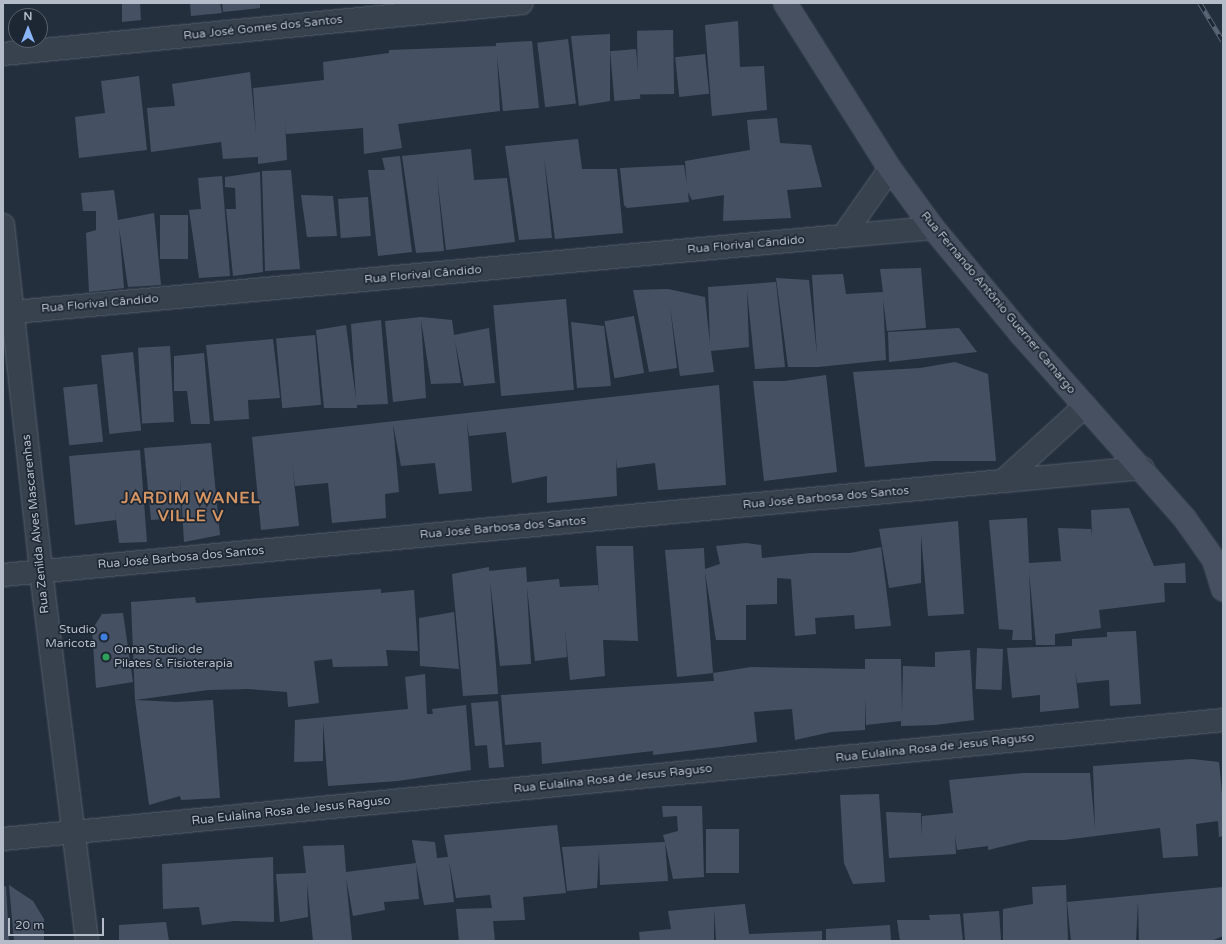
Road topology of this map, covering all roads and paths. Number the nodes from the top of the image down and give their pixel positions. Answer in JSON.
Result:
{"nodes":[{"id":1,"x":522,"y":3,"type":"edge"},
{"id":2,"x":785,"y":3,"type":"edge"},
{"id":3,"x":3,"y":54,"type":"edge"},
{"id":4,"x":890,"y":169,"type":"junction"},
{"id":5,"x":3,"y":225,"type":"edge"},
{"id":6,"x":933,"y":228,"type":"junction"},
{"id":7,"x":843,"y":236,"type":"junction"},
{"id":8,"x":8,"y":313,"type":"edge"},
{"id":9,"x":1085,"y":406,"type":"junction"},
{"id":10,"x":1142,"y":468,"type":"junction"},
{"id":11,"x":1003,"y":481,"type":"junction"},
{"id":12,"x":41,"y":571,"type":"junction"},
{"id":13,"x":3,"y":575,"type":"edge"},
{"id":14,"x":1223,"y":590,"type":"edge"},
{"id":15,"x":1223,"y":720,"type":"edge"},
{"id":16,"x":73,"y":832,"type":"junction"},
{"id":17,"x":3,"y":839,"type":"edge"},
{"id":18,"x":88,"y":941,"type":"edge"}],
"edges":[{"from":1,"to":3,"type":"street","name":"Rua José Gomes dos Santos"},
{"from":2,"to":4,"type":"street","name":"Rua Fernando Antônio Guerner Camargo"},
{"from":4,"to":6,"type":"street","name":"Rua Fernando Antônio Guerner Camargo"},
{"from":4,"to":7,"type":"street"},
{"from":5,"to":8,"type":"street","name":"Rua Zenilda Alves Mascarenhas"},
{"from":6,"to":7,"type":"street","name":"Rua Florival Cândido"},
{"from":6,"to":9,"type":"street","name":"Rua Fernando Antônio Guerner Camargo"},
{"from":7,"to":8,"type":"street","name":"Rua Florival Cândido"},
{"from":8,"to":12,"type":"street","name":"Rua Zenilda Alves Mascarenhas"},
{"from":9,"to":10,"type":"street","name":"Rua Fernando Antônio Guerner Camargo"},
{"from":9,"to":11,"type":"street"},
{"from":10,"to":11,"type":"street","name":"Rua José Barbosa dos Santos"},
{"from":10,"to":14,"type":"street","name":"Rua Fernando Antônio Guerner Camargo"},
{"from":11,"to":12,"type":"street","name":"Rua José Barbosa dos Santos"},
{"from":12,"to":13,"type":"street","name":"Rua José Barbosa dos Santos"},
{"from":12,"to":16,"type":"street","name":"Rua Zenilda Alves Mascarenhas"},
{"from":15,"to":16,"type":"street","name":"Rua Eulalina Rosa de Jesus Raguso"},
{"from":16,"to":17,"type":"street","name":"Rua Eulalina Rosa de Jesus Raguso"},
{"from":16,"to":18,"type":"street","name":"Rua Zenilda Alves Mascarenhas"}]}
